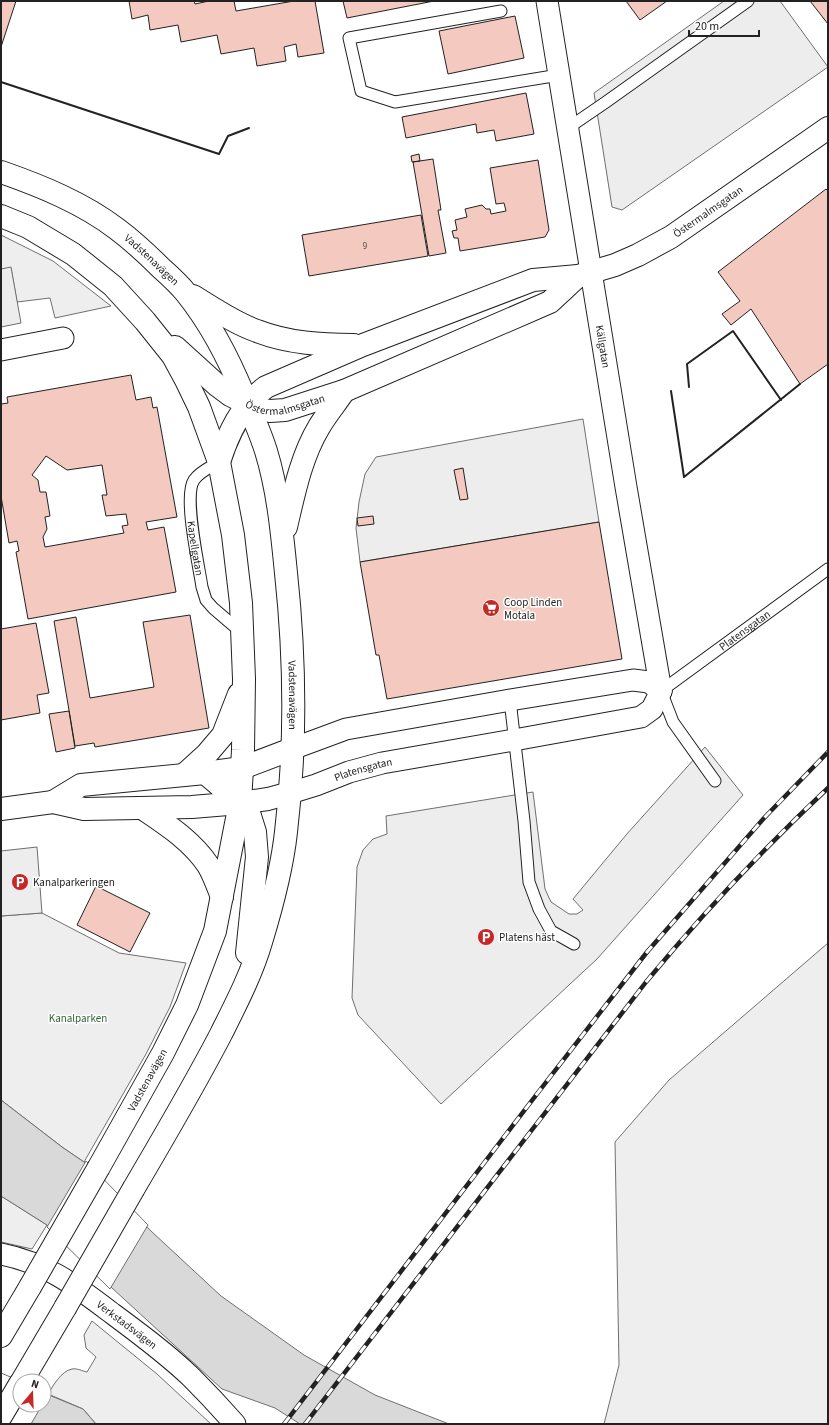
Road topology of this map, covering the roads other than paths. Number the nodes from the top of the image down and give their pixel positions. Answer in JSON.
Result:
{"nodes":[{"id":1,"x":547,"y":1,"type":"edge"},
{"id":2,"x":748,"y":1,"type":"edge"},
{"id":3,"x":501,"y":11,"type":"dead end"},
{"id":4,"x":559,"y":75,"type":"junction"},
{"id":5,"x":568,"y":128,"type":"junction"},
{"id":6,"x":828,"y":128,"type":"edge"},
{"id":7,"x":1,"y":172,"type":"edge"},
{"id":8,"x":1,"y":216,"type":"edge"},
{"id":9,"x":584,"y":274,"type":"junction"},
{"id":10,"x":185,"y":291,"type":"junction"},
{"id":11,"x":145,"y":321,"type":"junction"},
{"id":12,"x":63,"y":338,"type":"dead end"},
{"id":13,"x":363,"y":344,"type":"junction"},
{"id":14,"x":1,"y":350,"type":"edge"},
{"id":15,"x":344,"y":392,"type":"junction"},
{"id":16,"x":248,"y":404,"type":"junction"},
{"id":17,"x":219,"y":462,"type":"junction"},
{"id":18,"x":283,"y":538,"type":"junction"},
{"id":19,"x":828,"y":569,"type":"edge"},
{"id":20,"x":242,"y":633,"type":"junction"},
{"id":21,"x":244,"y":680,"type":"junction"},
{"id":22,"x":661,"y":691,"type":"junction"},
{"id":23,"x":510,"y":700,"type":"junction"},
{"id":24,"x":514,"y":740,"type":"junction"},
{"id":25,"x":292,"y":749,"type":"junction"},
{"id":26,"x":242,"y":768,"type":"junction"},
{"id":27,"x":195,"y":774,"type":"junction"},
{"id":28,"x":715,"y":781,"type":"dead end"},
{"id":29,"x":290,"y":793,"type":"junction"},
{"id":30,"x":52,"y":802,"type":"junction"},
{"id":31,"x":240,"y":803,"type":"junction"},
{"id":32,"x":142,"y":808,"type":"junction"},
{"id":33,"x":1,"y":809,"type":"edge"},
{"id":34,"x":222,"y":897,"type":"junction"},
{"id":35,"x":574,"y":944,"type":"dead end"},
{"id":36,"x":244,"y":984,"type":"junction"},
{"id":37,"x":1,"y":1254,"type":"edge"},
{"id":38,"x":1,"y":1336,"type":"edge"},
{"id":39,"x":27,"y":1373,"type":"edge"},
{"id":40,"x":12,"y":1397,"type":"edge"},
{"id":41,"x":1,"y":1416,"type":"edge"},
{"id":42,"x":235,"y":1424,"type":"edge"}],
"edges":[{"from":1,"to":4,"type":"street","name":"Källgatan"},
{"from":2,"to":5,"type":"lane"},
{"from":3,"to":4,"type":"lane"},
{"from":4,"to":5,"type":"street","name":"Källgatan"},
{"from":5,"to":9,"type":"street","name":"Källgatan"},
{"from":6,"to":9,"type":"main road","name":"Östermalmsgatan"},
{"from":7,"to":10,"type":"main road","name":"Vadstenavägen"},
{"from":8,"to":11,"type":"main road","name":"Vadstenavägen"},
{"from":9,"to":13,"type":"main road","name":"Östermalmsgatan"},
{"from":9,"to":15,"type":"main road","name":"Östermalmsgatan"},
{"from":9,"to":22,"type":"street","name":"Källgatan"},
{"from":10,"to":13,"type":"main road"},
{"from":10,"to":16,"type":"main road","name":"Vadstenavägen"},
{"from":11,"to":16,"type":"main road","name":"Vadstenavägen"},
{"from":11,"to":17,"type":"main road","name":"Vadstenavägen"},
{"from":12,"to":14,"type":"street"},
{"from":13,"to":16,"type":"main road","name":"Östermalmsgatan"},
{"from":15,"to":16,"type":"main road","name":"Östermalmsgatan"},
{"from":15,"to":18,"type":"main road"},
{"from":16,"to":17,"type":"main road"},
{"from":16,"to":18,"type":"main road","name":"Vadstenavägen"},
{"from":17,"to":20,"type":"main road","name":"Vadstenavägen"},
{"from":17,"to":20,"type":"lane","name":"Kapellgatan"},
{"from":18,"to":25,"type":"main road","name":"Vadstenavägen"},
{"from":19,"to":22,"type":"lane","name":"Platensgatan"},
{"from":20,"to":21,"type":"main road","name":"Vadstenavägen"},
{"from":21,"to":26,"type":"main road","name":"Vadstenavägen"},
{"from":21,"to":27,"type":"main road"},
{"from":22,"to":23,"type":"street","name":"Platensgatan"},
{"from":22,"to":24,"type":"street","name":"Platensgatan"},
{"from":22,"to":28,"type":"lane"},
{"from":23,"to":24,"type":"lane"},
{"from":23,"to":25,"type":"street","name":"Platensgatan"},
{"from":24,"to":29,"type":"street","name":"Platensgatan"},
{"from":24,"to":35,"type":"lane"},
{"from":25,"to":26,"type":"main road","name":"Platensgatan"},
{"from":25,"to":29,"type":"main road","name":"Vadstenavägen"},
{"from":26,"to":27,"type":"main road","name":"Platensgatan"},
{"from":26,"to":31,"type":"main road","name":"Vadstenavägen"},
{"from":27,"to":30,"type":"main road","name":"Platensgatan"},
{"from":27,"to":31,"type":"main road","name":"Vadstenavägen"},
{"from":29,"to":31,"type":"main road","name":"Platensgatan"},
{"from":29,"to":36,"type":"main road","name":"Vadstenavägen"},
{"from":30,"to":32,"type":"main road","name":"Platensgatan"},
{"from":30,"to":33,"type":"main road","name":"Platensgatan"},
{"from":31,"to":32,"type":"main road","name":"Platensgatan"},
{"from":31,"to":34,"type":"main road","name":"Vadstenavägen"},
{"from":31,"to":36,"type":"main road","name":"Vadstenavägen"},
{"from":32,"to":34,"type":"main road"},
{"from":34,"to":38,"type":"main road","name":"Vadstenavägen","bridge":true},
{"from":36,"to":39,"type":"main road","name":"Vadstenavägen","bridge":true},
{"from":37,"to":42,"type":"street","name":"Verkstadsvägen"},
{"from":40,"to":41,"type":"main road"}]}
